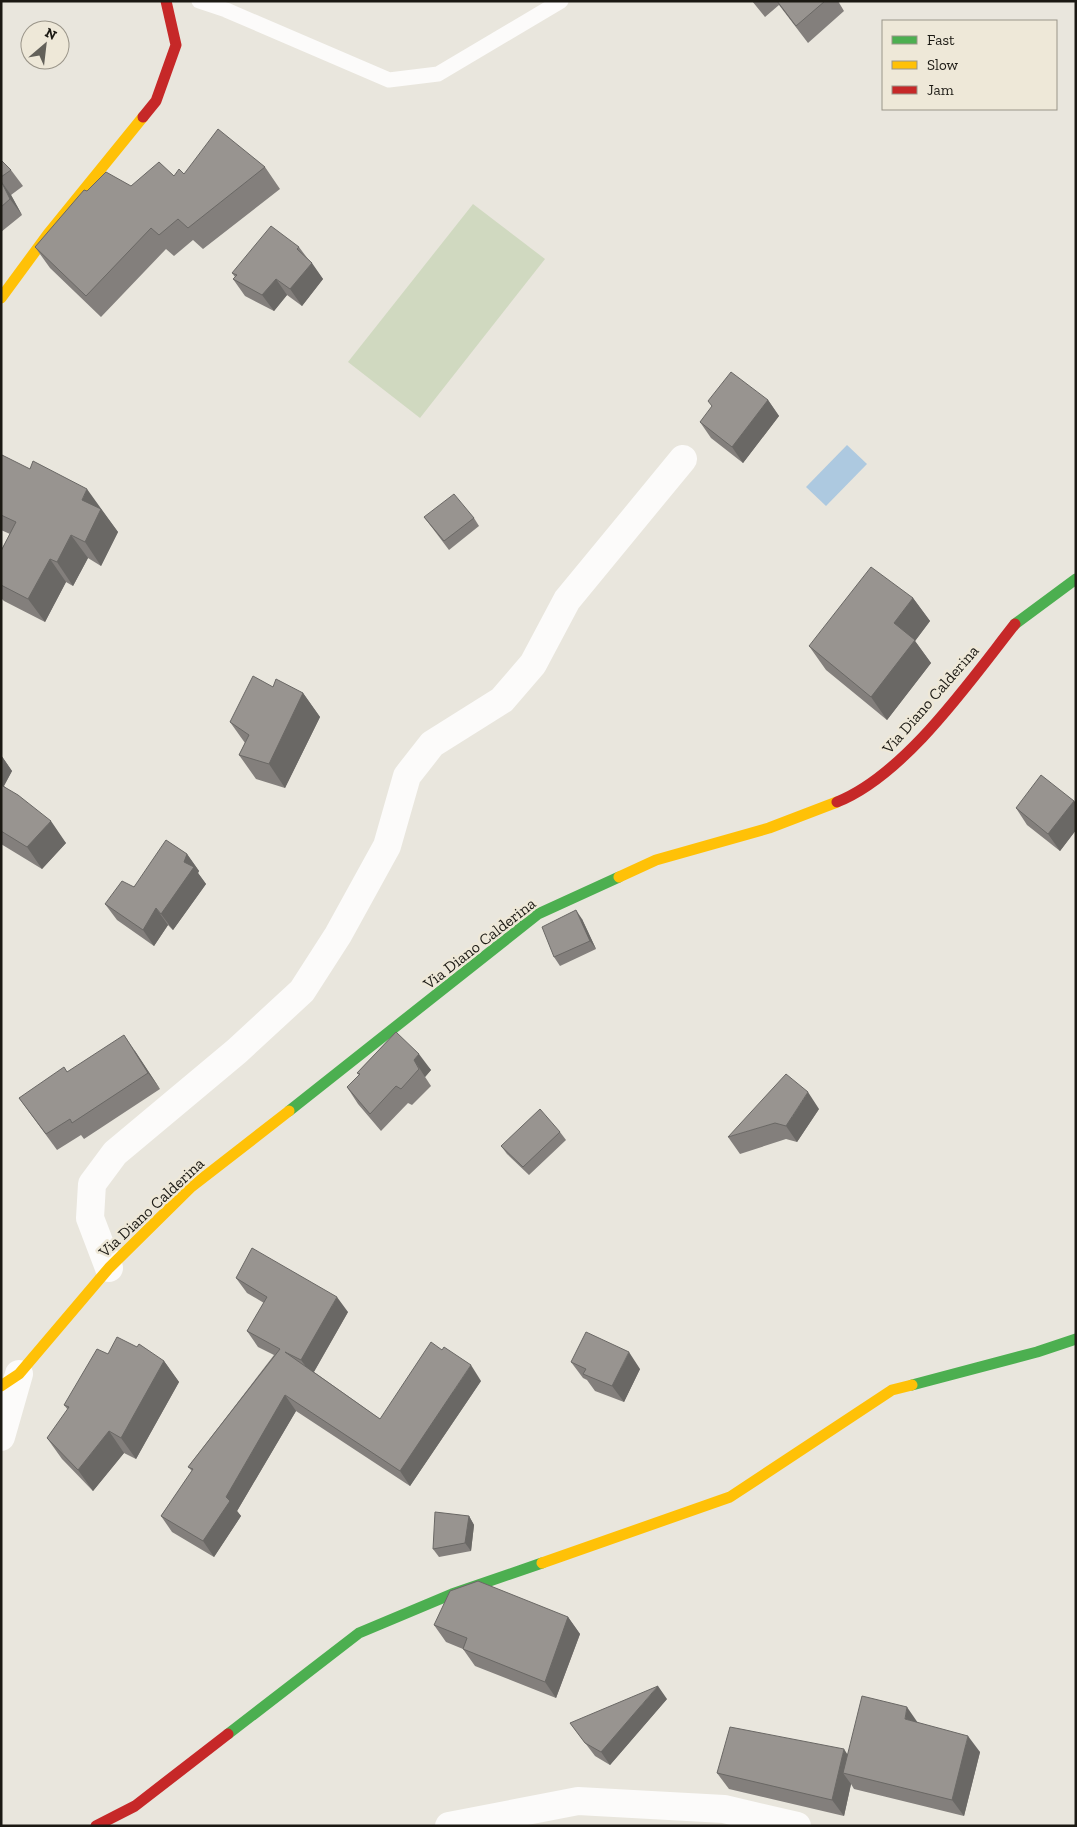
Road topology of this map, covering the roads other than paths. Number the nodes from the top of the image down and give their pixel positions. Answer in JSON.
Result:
{"nodes":[{"id":1,"x":166,"y":1,"type":"edge"},
{"id":2,"x":199,"y":1,"type":"edge"},
{"id":3,"x":561,"y":1,"type":"edge"},
{"id":4,"x":1,"y":298,"type":"edge"},
{"id":5,"x":683,"y":459,"type":"dead end"},
{"id":6,"x":1076,"y":579,"type":"edge"},
{"id":7,"x":109,"y":1268,"type":"junction"},
{"id":8,"x":1076,"y":1339,"type":"edge"},
{"id":9,"x":10,"y":1380,"type":"edge"},
{"id":10,"x":1,"y":1438,"type":"edge"},
{"id":11,"x":96,"y":1826,"type":"edge"},
{"id":12,"x":449,"y":1826,"type":"edge"},
{"id":13,"x":797,"y":1826,"type":"edge"}],
"edges":[{"from":1,"to":4,"type":"main road"},
{"from":2,"to":3,"type":"lane"},
{"from":5,"to":7,"type":"street"},
{"from":6,"to":7,"type":"main road","name":"Via Diano Calderina"},
{"from":7,"to":9,"type":"main road","name":"Via Diano Calderina"},
{"from":8,"to":11,"type":"main road"},
{"from":9,"to":10,"type":"street"},
{"from":12,"to":13,"type":"street"}]}
